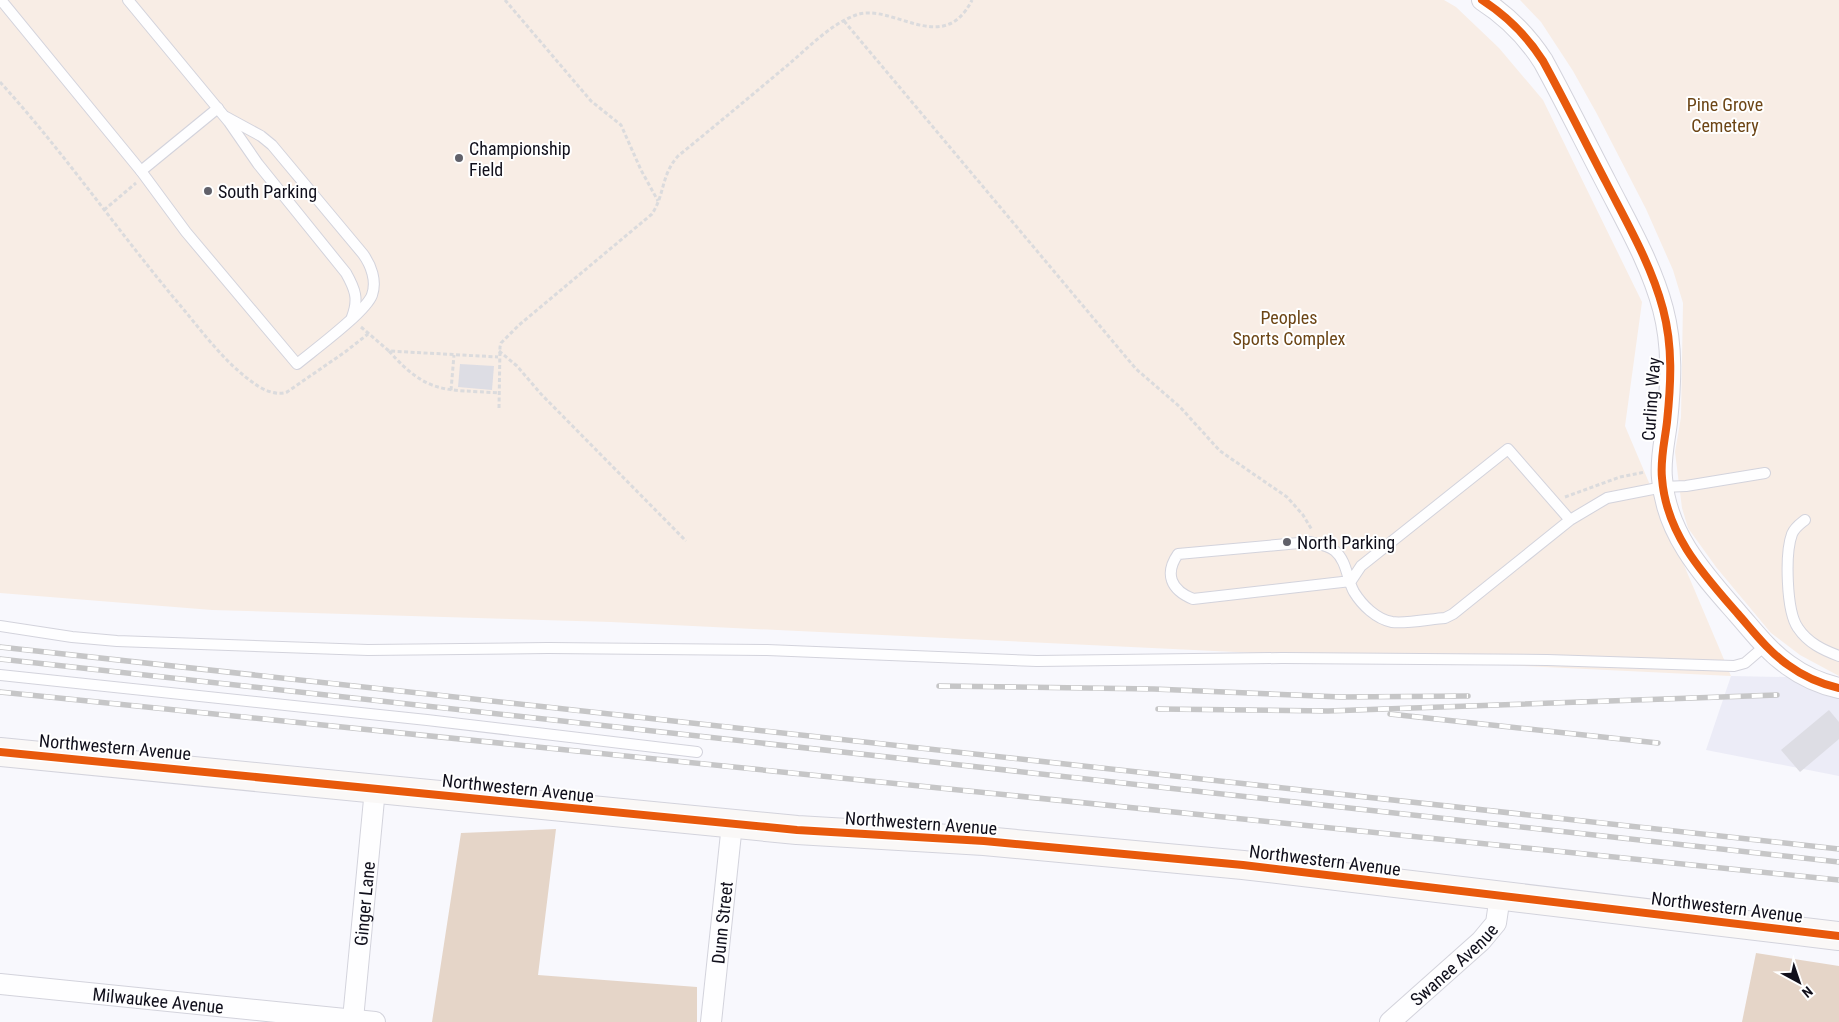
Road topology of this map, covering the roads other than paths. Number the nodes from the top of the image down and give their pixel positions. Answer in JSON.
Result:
{"nodes":[{"id":1,"x":1,"y":0,"type":"edge"},
{"id":2,"x":128,"y":0,"type":"edge"},
{"id":3,"x":1482,"y":0,"type":"edge"},
{"id":4,"x":218,"y":108,"type":"junction"},
{"id":5,"x":226,"y":117,"type":"junction"},
{"id":6,"x":143,"y":173,"type":"junction"},
{"id":7,"x":352,"y":318,"type":"junction"},
{"id":8,"x":1765,"y":473,"type":"dead end"},
{"id":9,"x":1663,"y":487,"type":"junction"},
{"id":10,"x":1570,"y":520,"type":"junction"},
{"id":11,"x":1805,"y":520,"type":"dead end"},
{"id":12,"x":1351,"y":581,"type":"junction"},
{"id":13,"x":0,"y":626,"type":"edge"},
{"id":14,"x":1766,"y":645,"type":"junction"},
{"id":15,"x":1839,"y":656,"type":"edge"},
{"id":16,"x":0,"y":675,"type":"edge"},
{"id":17,"x":1839,"y":688,"type":"edge"},
{"id":18,"x":0,"y":752,"type":"edge"},
{"id":19,"x":697,"y":752,"type":"dead end"},
{"id":20,"x":375,"y":789,"type":"junction"},
{"id":21,"x":732,"y":824,"type":"junction"},
{"id":22,"x":1500,"y":896,"type":"junction"},
{"id":23,"x":1839,"y":936,"type":"edge"},
{"id":24,"x":0,"y":984,"type":"edge"},
{"id":25,"x":353,"y":1019,"type":"junction"},
{"id":26,"x":375,"y":1022,"type":"edge"},
{"id":27,"x":710,"y":1022,"type":"edge"},
{"id":28,"x":1390,"y":1022,"type":"edge"}],
"edges":[{"from":1,"to":6,"type":"lane"},
{"from":2,"to":4,"type":"lane"},
{"from":3,"to":9,"type":"street","name":"Curling Way"},
{"from":4,"to":5,"type":"lane"},
{"from":4,"to":6,"type":"lane"},
{"from":5,"to":7,"type":"lane"},
{"from":5,"to":7,"type":"lane"},
{"from":6,"to":7,"type":"lane"},
{"from":8,"to":9,"type":"lane"},
{"from":9,"to":10,"type":"lane"},
{"from":9,"to":14,"type":"street","name":"Curling Way"},
{"from":10,"to":12,"type":"lane"},
{"from":10,"to":12,"type":"lane"},
{"from":11,"to":15,"type":"lane"},
{"from":12,"to":12,"type":"lane"},
{"from":13,"to":14,"type":"lane"},
{"from":14,"to":17,"type":"street","name":"Curling Way"},
{"from":16,"to":19,"type":"lane"},
{"from":18,"to":20,"type":"street","name":"Northwestern Avenue"},
{"from":20,"to":21,"type":"street","name":"Northwestern Avenue"},
{"from":20,"to":25,"type":"street","name":"Ginger Lane"},
{"from":21,"to":22,"type":"street","name":"Northwestern Avenue"},
{"from":21,"to":27,"type":"street","name":"Dunn Street"},
{"from":22,"to":23,"type":"street","name":"Northwestern Avenue"},
{"from":22,"to":28,"type":"street","name":"Swanee Avenue"},
{"from":24,"to":25,"type":"street","name":"Milwaukee Avenue"},
{"from":25,"to":26,"type":"street","name":"Milwaukee Avenue"}]}
